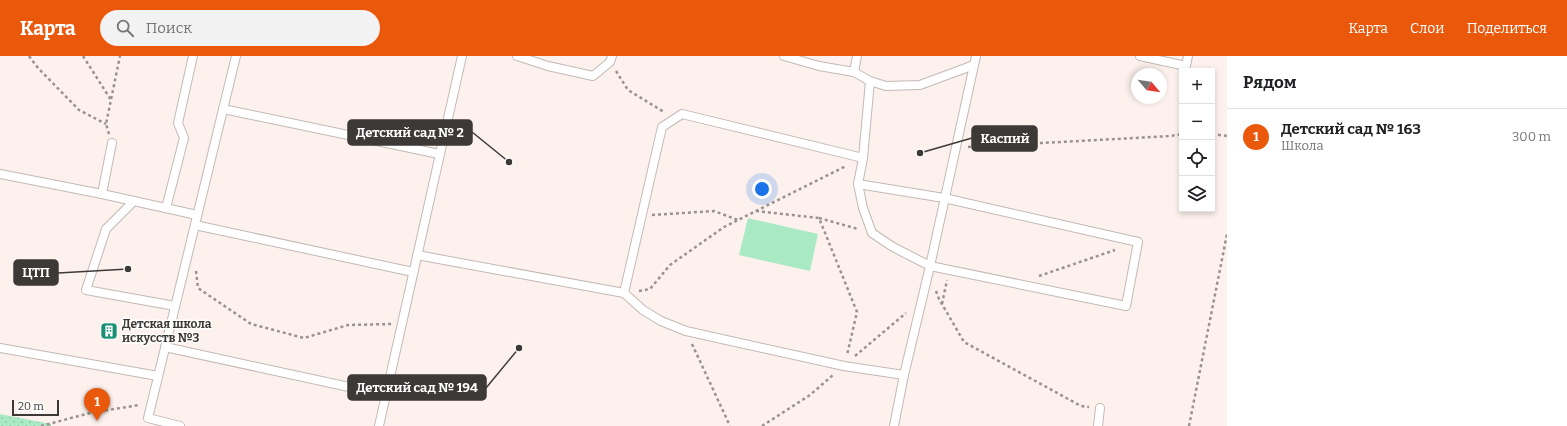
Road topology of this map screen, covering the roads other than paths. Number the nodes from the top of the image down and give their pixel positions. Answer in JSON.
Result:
{"nodes":[{"id":1,"x":193,"y":56,"type":"edge"},
{"id":2,"x":236,"y":56,"type":"edge"},
{"id":3,"x":462,"y":56,"type":"edge"},
{"id":4,"x":517,"y":56,"type":"edge"},
{"id":5,"x":784,"y":56,"type":"edge"},
{"id":6,"x":857,"y":56,"type":"edge"},
{"id":7,"x":976,"y":56,"type":"edge"},
{"id":8,"x":1140,"y":56,"type":"edge"},
{"id":9,"x":1188,"y":56,"type":"edge"},
{"id":10,"x":611,"y":59,"type":"edge"},
{"id":11,"x":974,"y":65,"type":"junction"},
{"id":12,"x":854,"y":72,"type":"junction"},
{"id":13,"x":870,"y":81,"type":"junction"},
{"id":14,"x":223,"y":109,"type":"junction"},
{"id":15,"x":112,"y":143,"type":"road end"},
{"id":16,"x":439,"y":154,"type":"junction"},
{"id":17,"x":863,"y":158,"type":"junction"},
{"id":18,"x":0,"y":174,"type":"edge"},
{"id":19,"x":858,"y":184,"type":"junction"},
{"id":20,"x":102,"y":194,"type":"junction"},
{"id":21,"x":944,"y":198,"type":"junction"},
{"id":22,"x":134,"y":201,"type":"junction"},
{"id":23,"x":166,"y":208,"type":"junction"},
{"id":24,"x":197,"y":215,"type":"junction"},
{"id":25,"x":195,"y":224,"type":"junction"},
{"id":26,"x":417,"y":255,"type":"junction"},
{"id":27,"x":930,"y":266,"type":"junction"},
{"id":28,"x":413,"y":272,"type":"junction"},
{"id":29,"x":624,"y":293,"type":"junction"},
{"id":30,"x":175,"y":306,"type":"junction"},
{"id":31,"x":165,"y":347,"type":"junction"},
{"id":32,"x":0,"y":348,"type":"edge"},
{"id":33,"x":904,"y":375,"type":"junction"},
{"id":34,"x":158,"y":376,"type":"junction"},
{"id":35,"x":386,"y":395,"type":"junction"},
{"id":36,"x":1100,"y":408,"type":"road end"},
{"id":37,"x":180,"y":426,"type":"edge"},
{"id":38,"x":379,"y":426,"type":"edge"},
{"id":39,"x":894,"y":426,"type":"edge"},
{"id":40,"x":1098,"y":426,"type":"edge"}],
"edges":[{"from":1,"to":23,"type":"lane"},
{"from":2,"to":14,"type":"lane"},
{"from":3,"to":16,"type":"lane"},
{"from":4,"to":10,"type":"lane"},
{"from":5,"to":12,"type":"lane"},
{"from":6,"to":12,"type":"lane"},
{"from":7,"to":11,"type":"lane"},
{"from":8,"to":9,"type":"lane"},
{"from":11,"to":13,"type":"lane"},
{"from":11,"to":21,"type":"lane"},
{"from":12,"to":13,"type":"lane"},
{"from":13,"to":17,"type":"lane"},
{"from":14,"to":16,"type":"lane"},
{"from":14,"to":24,"type":"lane"},
{"from":15,"to":20,"type":"lane"},
{"from":16,"to":26,"type":"lane"},
{"from":17,"to":19,"type":"lane"},
{"from":17,"to":29,"type":"lane"},
{"from":18,"to":20,"type":"lane"},
{"from":19,"to":21,"type":"lane"},
{"from":19,"to":27,"type":"lane"},
{"from":20,"to":22,"type":"lane"},
{"from":21,"to":27,"type":"lane"},
{"from":21,"to":27,"type":"lane"},
{"from":22,"to":23,"type":"lane"},
{"from":22,"to":30,"type":"lane"},
{"from":23,"to":24,"type":"lane"},
{"from":24,"to":25,"type":"lane"},
{"from":25,"to":28,"type":"lane"},
{"from":25,"to":30,"type":"lane"},
{"from":26,"to":28,"type":"lane"},
{"from":26,"to":29,"type":"lane"},
{"from":27,"to":33,"type":"lane"},
{"from":28,"to":35,"type":"lane"},
{"from":29,"to":33,"type":"lane"},
{"from":30,"to":31,"type":"lane"},
{"from":31,"to":34,"type":"lane"},
{"from":31,"to":35,"type":"lane"},
{"from":32,"to":34,"type":"lane"},
{"from":33,"to":39,"type":"lane"},
{"from":34,"to":37,"type":"lane"},
{"from":35,"to":38,"type":"lane"},
{"from":36,"to":40,"type":"lane"}]}
